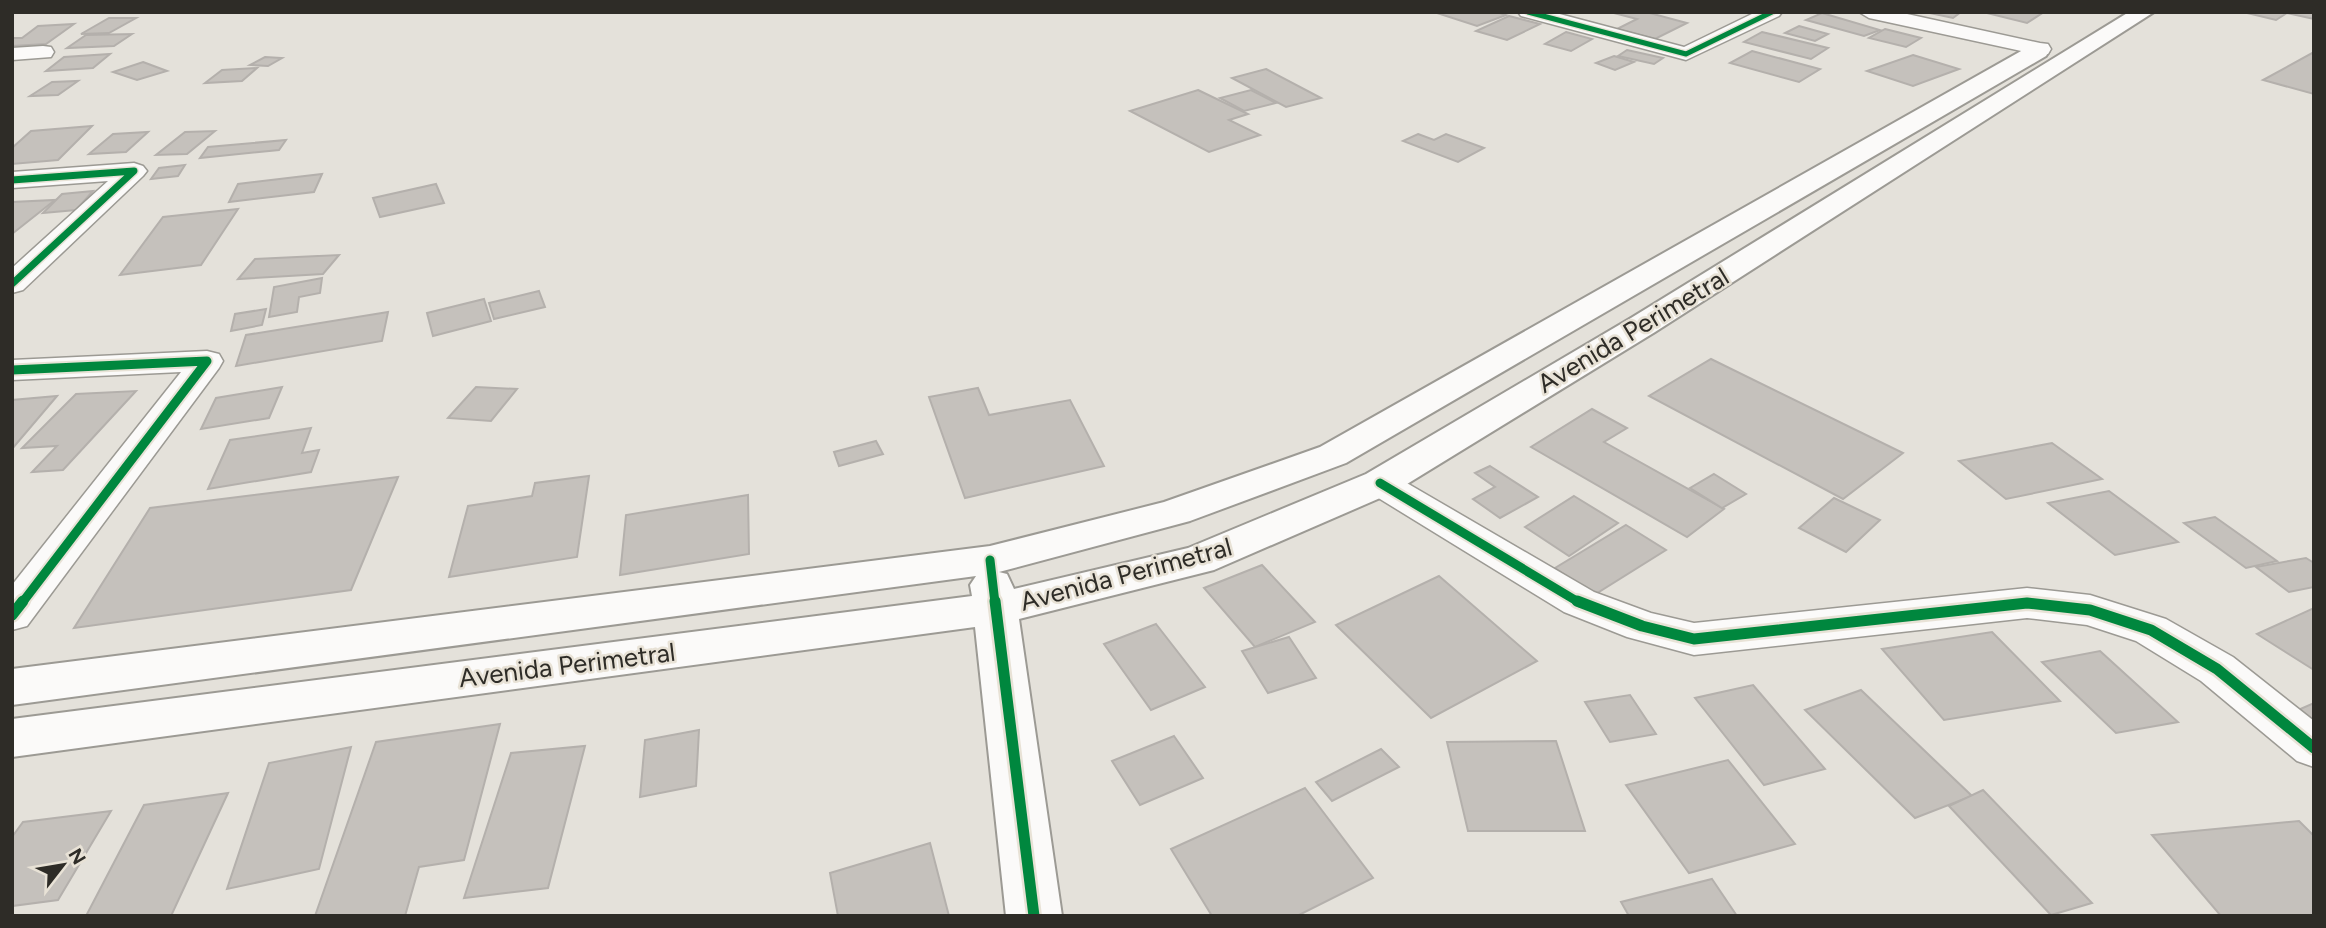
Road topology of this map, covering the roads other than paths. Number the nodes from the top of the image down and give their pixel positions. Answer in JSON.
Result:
{"nodes":[{"id":1,"x":1528,"y":12,"type":"edge"},
{"id":2,"x":1772,"y":12,"type":"edge"},
{"id":3,"x":1868,"y":12,"type":"edge"},
{"id":4,"x":2099,"y":12,"type":"edge"},
{"id":5,"x":2144,"y":12,"type":"edge"},
{"id":6,"x":2040,"y":49,"type":"junction"},
{"id":7,"x":43,"y":52,"type":"dead end"},
{"id":8,"x":12,"y":54,"type":"edge"},
{"id":9,"x":12,"y":180,"type":"edge"},
{"id":10,"x":12,"y":284,"type":"edge"},
{"id":11,"x":12,"y":370,"type":"edge"},
{"id":12,"x":1380,"y":483,"type":"junction"},
{"id":13,"x":990,"y":559,"type":"junction"},
{"id":14,"x":994,"y":609,"type":"junction"},
{"id":15,"x":12,"y":615,"type":"edge"},
{"id":16,"x":12,"y":687,"type":"edge"},
{"id":17,"x":12,"y":738,"type":"edge"},
{"id":18,"x":2314,"y":748,"type":"edge"},
{"id":19,"x":1034,"y":916,"type":"edge"}],
"edges":[{"from":1,"to":2,"type":"street"},
{"from":3,"to":6,"type":"street"},
{"from":4,"to":6,"type":"main road","name":"Avenida Perimetral"},
{"from":5,"to":12,"type":"main road","name":"Avenida Perimetral"},
{"from":6,"to":13,"type":"main road","name":"Avenida Perimetral"},
{"from":7,"to":8,"type":"street"},
{"from":9,"to":10,"type":"street"},
{"from":11,"to":15,"type":"street"},
{"from":12,"to":14,"type":"main road","name":"Avenida Perimetral"},
{"from":12,"to":18,"type":"street"},
{"from":13,"to":14,"type":"main road"},
{"from":13,"to":16,"type":"main road","name":"Avenida Perimetral"},
{"from":14,"to":17,"type":"main road","name":"Avenida Perimetral"},
{"from":14,"to":19,"type":"main road"}]}
